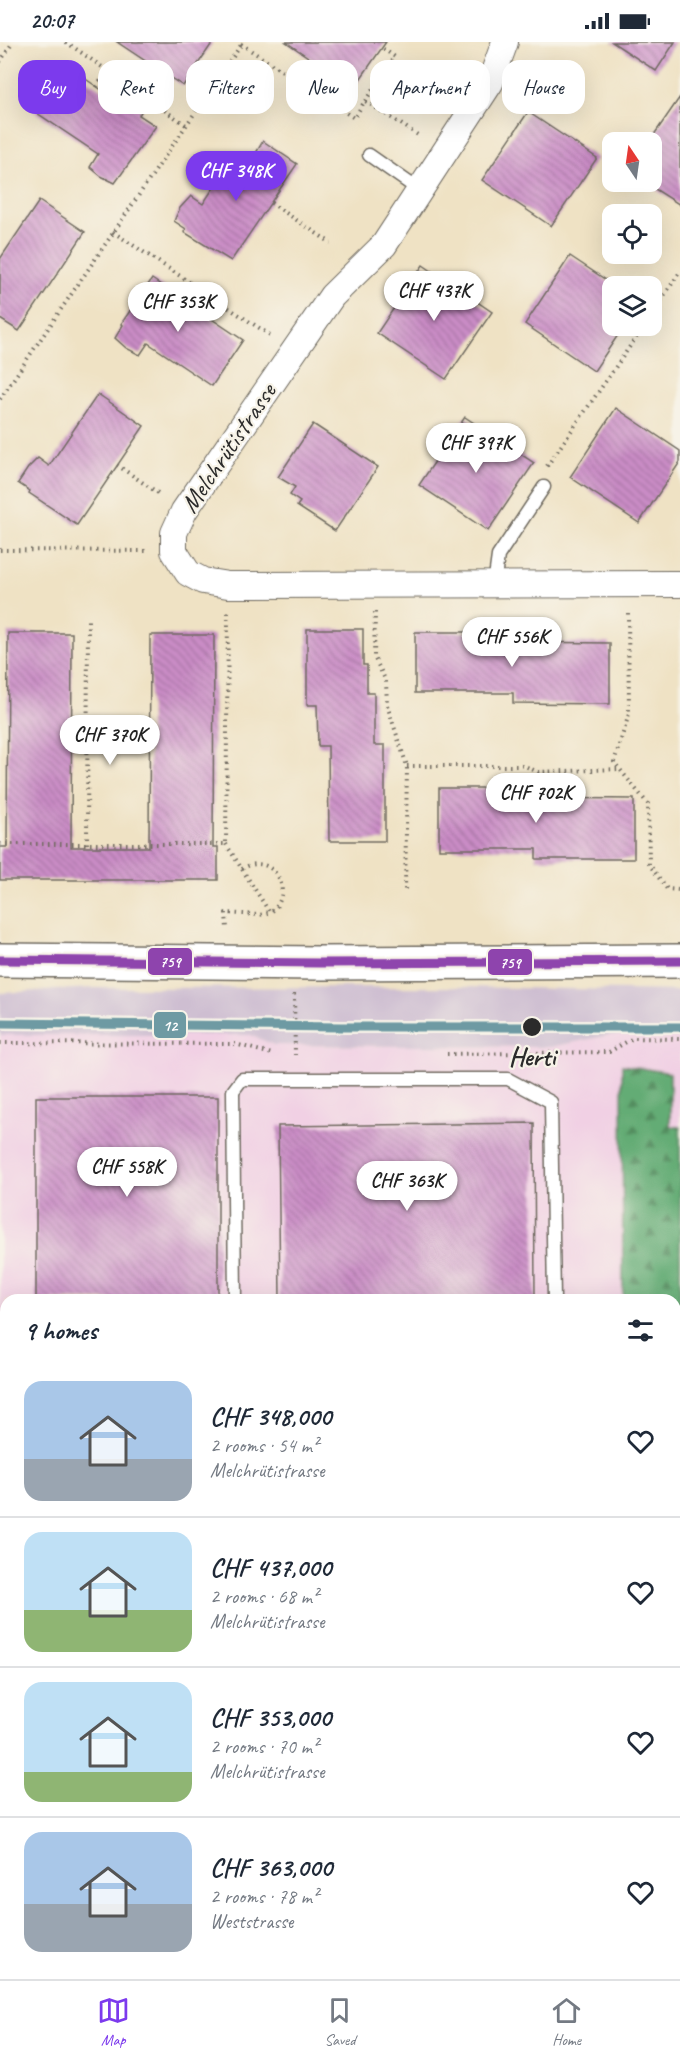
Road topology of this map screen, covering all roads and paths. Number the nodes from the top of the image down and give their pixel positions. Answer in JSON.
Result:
{"nodes":[{"id":1,"x":13,"y":42,"type":"edge"},
{"id":2,"x":66,"y":42,"type":"edge"},
{"id":3,"x":505,"y":42,"type":"edge"},
{"id":4,"x":242,"y":43,"type":"edge"},
{"id":5,"x":382,"y":48,"type":"dead end"},
{"id":6,"x":0,"y":62,"type":"edge"},
{"id":7,"x":98,"y":65,"type":"edge"},
{"id":8,"x":365,"y":101,"type":"junction"},
{"id":9,"x":170,"y":114,"type":"edge"},
{"id":10,"x":186,"y":125,"type":"junction"},
{"id":11,"x":430,"y":143,"type":"dead end"},
{"id":12,"x":369,"y":155,"type":"dead end"},
{"id":13,"x":419,"y":190,"type":"junction"},
{"id":14,"x":271,"y":203,"type":"dead end"},
{"id":15,"x":114,"y":232,"type":"junction"},
{"id":16,"x":331,"y":243,"type":"dead end"},
{"id":17,"x":680,"y":272,"type":"edge"},
{"id":18,"x":662,"y":299,"type":"edge"},
{"id":19,"x":221,"y":303,"type":"junction"},
{"id":20,"x":211,"y":318,"type":"dead end"},
{"id":21,"x":270,"y":335,"type":"dead end"},
{"id":22,"x":637,"y":336,"type":"edge"},
{"id":23,"x":0,"y":399,"type":"edge"},
{"id":24,"x":117,"y":465,"type":"dead end"},
{"id":25,"x":544,"y":487,"type":"joint"},
{"id":26,"x":161,"y":494,"type":"dead end"},
{"id":27,"x":0,"y":550,"type":"edge"},
{"id":28,"x":174,"y":551,"type":"junction"},
{"id":29,"x":680,"y":584,"type":"edge"},
{"id":30,"x":494,"y":585,"type":"junction"},
{"id":31,"x":228,"y":611,"type":"dead end"},
{"id":32,"x":628,"y":611,"type":"dead end"},
{"id":33,"x":375,"y":615,"type":"dead end"},
{"id":34,"x":88,"y":618,"type":"dead end"},
{"id":35,"x":407,"y":766,"type":"junction"},
{"id":36,"x":620,"y":769,"type":"junction"},
{"id":37,"x":0,"y":844,"type":"edge"},
{"id":38,"x":87,"y":844,"type":"junction"},
{"id":39,"x":226,"y":844,"type":"junction"},
{"id":40,"x":242,"y":869,"type":"junction"},
{"id":41,"x":680,"y":890,"type":"edge"},
{"id":42,"x":405,"y":893,"type":"dead end"},
{"id":43,"x":270,"y":913,"type":"junction"},
{"id":44,"x":227,"y":929,"type":"dead end"},
{"id":45,"x":0,"y":960,"type":"edge"},
{"id":46,"x":680,"y":962,"type":"edge"},
{"id":47,"x":294,"y":993,"type":"dead end"},
{"id":48,"x":680,"y":1039,"type":"edge"},
{"id":49,"x":0,"y":1043,"type":"edge"},
{"id":50,"x":278,"y":1054,"type":"dead end"},
{"id":51,"x":437,"y":1054,"type":"dead end"},
{"id":52,"x":287,"y":1055,"type":"dead end"},
{"id":53,"x":295,"y":1055,"type":"junction"},
{"id":54,"x":306,"y":1055,"type":"dead end"},
{"id":55,"x":235,"y":1294,"type":"edge"},
{"id":56,"x":554,"y":1294,"type":"edge"}],
"edges":[{"from":1,"to":6,"type":"path"},
{"from":2,"to":7,"type":"path"},
{"from":3,"to":13,"type":"street","name":"Melchrütistrasse"},
{"from":4,"to":8,"type":"path"},
{"from":4,"to":10,"type":"path"},
{"from":5,"to":8,"type":"path"},
{"from":8,"to":11,"type":"path"},
{"from":9,"to":10,"type":"path"},
{"from":10,"to":15,"type":"path"},
{"from":12,"to":13,"type":"lane"},
{"from":13,"to":28,"type":"street","name":"Melchrütistrasse"},
{"from":14,"to":16,"type":"path"},
{"from":15,"to":19,"type":"path"},
{"from":15,"to":23,"type":"path"},
{"from":17,"to":18,"type":"path"},
{"from":19,"to":20,"type":"path"},
{"from":19,"to":21,"type":"path"},
{"from":22,"to":25,"type":"path"},
{"from":24,"to":26,"type":"path"},
{"from":25,"to":30,"type":"lane"},
{"from":27,"to":28,"type":"path"},
{"from":28,"to":30,"type":"street"},
{"from":29,"to":30,"type":"street"},
{"from":31,"to":39,"type":"path"},
{"from":32,"to":36,"type":"path"},
{"from":33,"to":35,"type":"path"},
{"from":34,"to":38,"type":"path"},
{"from":35,"to":36,"type":"path"},
{"from":35,"to":42,"type":"path"},
{"from":36,"to":41,"type":"path"},
{"from":37,"to":38,"type":"path"},
{"from":38,"to":39,"type":"path"},
{"from":39,"to":40,"type":"path"},
{"from":40,"to":43,"type":"path"},
{"from":40,"to":43,"type":"path"},
{"from":43,"to":44,"type":"path"},
{"from":45,"to":46,"type":"main road"},
{"from":47,"to":53,"type":"path"},
{"from":48,"to":51,"type":"path"},
{"from":49,"to":50,"type":"path"},
{"from":52,"to":53,"type":"path"},
{"from":53,"to":54,"type":"path"},
{"from":55,"to":56,"type":"lane"}]}
